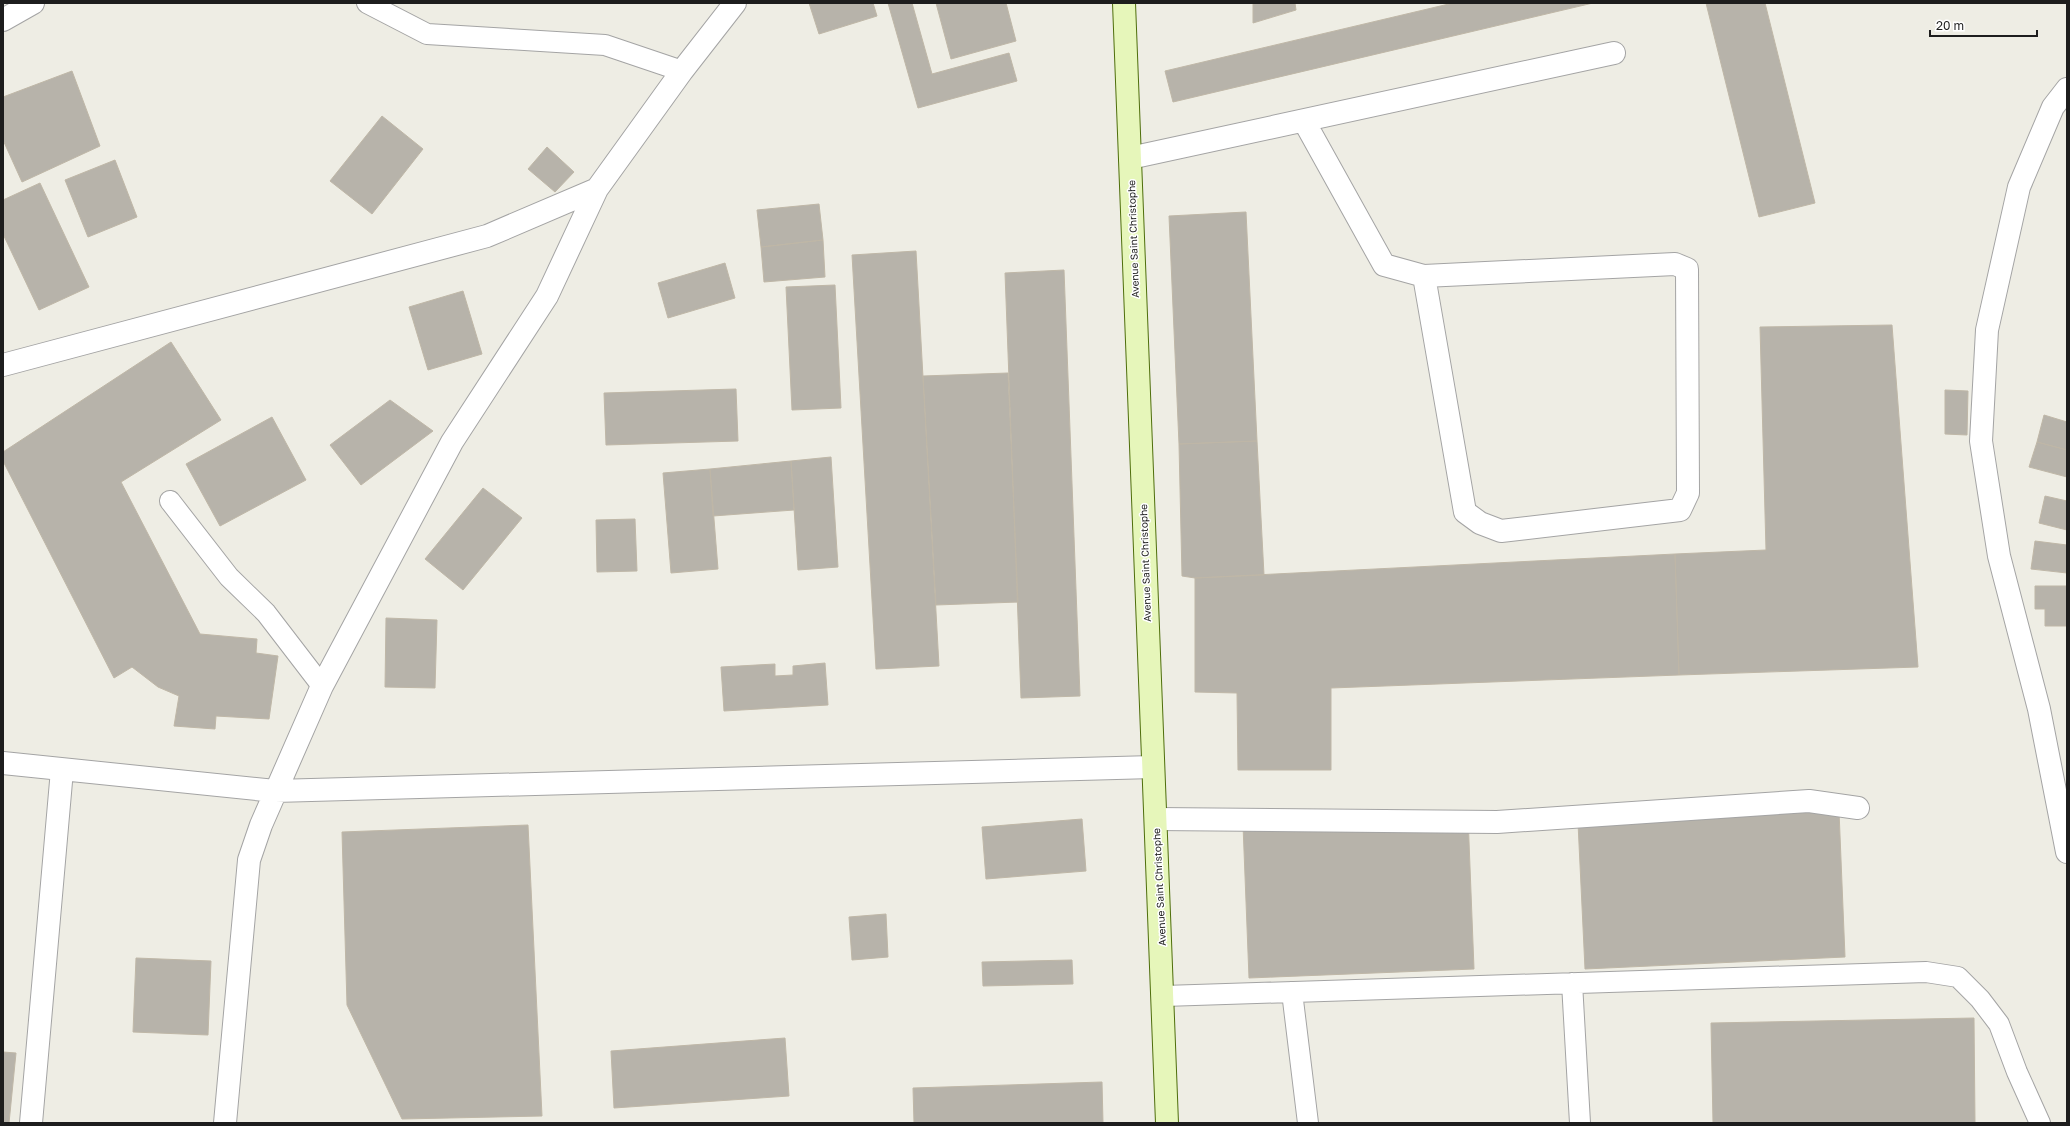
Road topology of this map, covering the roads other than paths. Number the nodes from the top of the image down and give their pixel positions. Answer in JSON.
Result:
{"nodes":[{"id":1,"x":33,"y":3,"type":"edge"},
{"id":2,"x":367,"y":3,"type":"edge"},
{"id":3,"x":735,"y":3,"type":"edge"},
{"id":4,"x":1124,"y":3,"type":"edge"},
{"id":5,"x":3,"y":20,"type":"edge"},
{"id":6,"x":1614,"y":53,"type":"dead end"},
{"id":7,"x":682,"y":71,"type":"junction"},
{"id":8,"x":2067,"y":89,"type":"edge"},
{"id":9,"x":2060,"y":110,"type":"edge"},
{"id":10,"x":1304,"y":120,"type":"junction"},
{"id":11,"x":1130,"y":158,"type":"junction"},
{"id":12,"x":597,"y":189,"type":"junction"},
{"id":13,"x":1424,"y":276,"type":"junction"},
{"id":14,"x":3,"y":365,"type":"edge"},
{"id":15,"x":170,"y":501,"type":"dead end"},
{"id":16,"x":322,"y":686,"type":"junction"},
{"id":17,"x":3,"y":763,"type":"edge"},
{"id":18,"x":1153,"y":767,"type":"junction"},
{"id":19,"x":62,"y":770,"type":"junction"},
{"id":20,"x":276,"y":791,"type":"junction"},
{"id":21,"x":1858,"y":808,"type":"dead end"},
{"id":22,"x":1156,"y":819,"type":"junction"},
{"id":23,"x":2067,"y":852,"type":"edge"},
{"id":24,"x":1572,"y":983,"type":"junction"},
{"id":25,"x":1292,"y":992,"type":"junction"},
{"id":26,"x":1164,"y":996,"type":"junction"},
{"id":27,"x":31,"y":1123,"type":"edge"},
{"id":28,"x":224,"y":1123,"type":"edge"},
{"id":29,"x":1167,"y":1123,"type":"edge"},
{"id":30,"x":1308,"y":1123,"type":"edge"},
{"id":31,"x":1580,"y":1123,"type":"edge"},
{"id":32,"x":2040,"y":1123,"type":"edge"}],
"edges":[{"from":1,"to":5,"type":"street"},
{"from":2,"to":7,"type":"lane"},
{"from":3,"to":7,"type":"street"},
{"from":4,"to":11,"type":"street","name":"Avenue Saint Christophe"},
{"from":6,"to":10,"type":"street"},
{"from":7,"to":12,"type":"street"},
{"from":8,"to":9,"type":"street"},
{"from":9,"to":23,"type":"street"},
{"from":10,"to":11,"type":"street"},
{"from":10,"to":13,"type":"street"},
{"from":11,"to":18,"type":"street","name":"Avenue Saint Christophe"},
{"from":12,"to":14,"type":"street"},
{"from":12,"to":16,"type":"street"},
{"from":13,"to":13,"type":"street"},
{"from":15,"to":16,"type":"lane"},
{"from":16,"to":20,"type":"street"},
{"from":17,"to":19,"type":"street"},
{"from":18,"to":20,"type":"street"},
{"from":18,"to":22,"type":"street","name":"Avenue Saint Christophe"},
{"from":19,"to":20,"type":"street"},
{"from":19,"to":27,"type":"street"},
{"from":20,"to":28,"type":"street"},
{"from":21,"to":22,"type":"street"},
{"from":22,"to":26,"type":"street","name":"Avenue Saint Christophe"},
{"from":24,"to":25,"type":"lane"},
{"from":24,"to":31,"type":"lane"},
{"from":24,"to":32,"type":"lane"},
{"from":25,"to":26,"type":"lane"},
{"from":25,"to":30,"type":"lane"},
{"from":26,"to":29,"type":"street","name":"Avenue Saint Christophe"}]}
